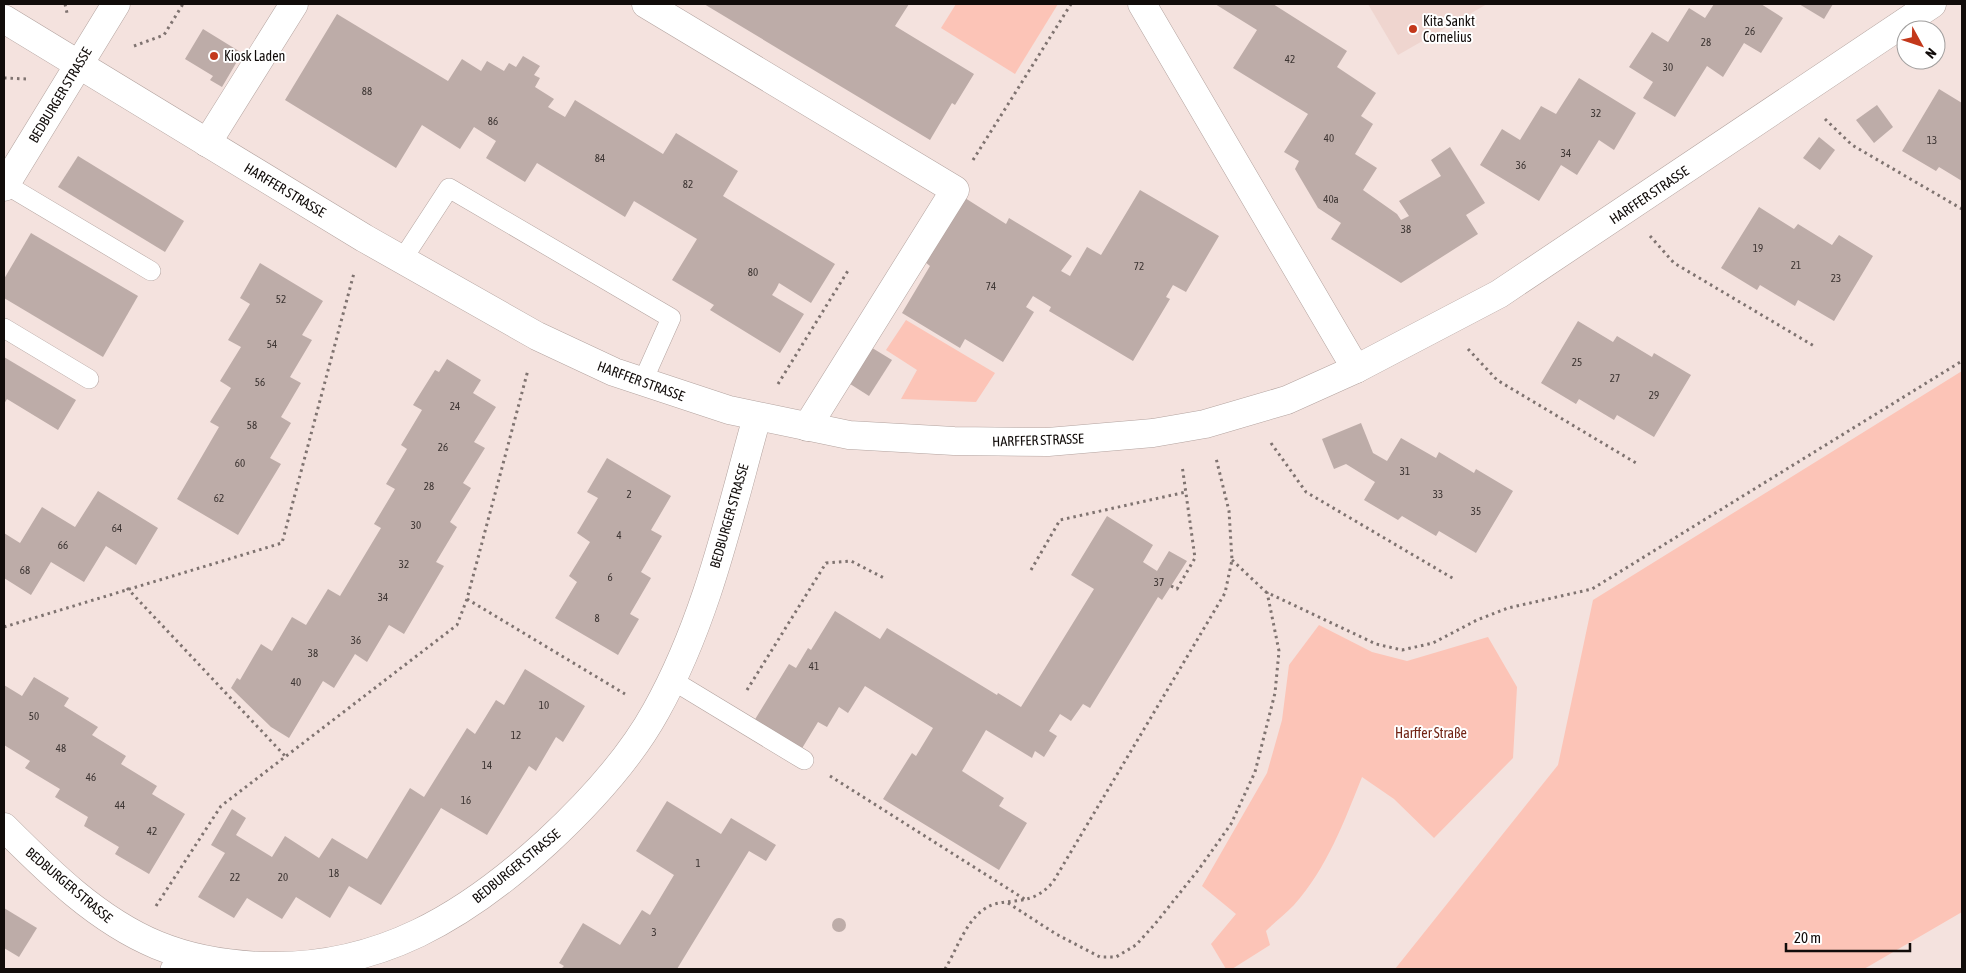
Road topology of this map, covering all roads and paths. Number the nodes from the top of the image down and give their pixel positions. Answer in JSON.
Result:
{"nodes":[{"id":1,"x":116,"y":4,"type":"edge"},
{"id":2,"x":294,"y":4,"type":"edge"},
{"id":3,"x":646,"y":4,"type":"edge"},
{"id":4,"x":1071,"y":4,"type":"edge"},
{"id":5,"x":1142,"y":4,"type":"edge"},
{"id":6,"x":1932,"y":4,"type":"edge"},
{"id":7,"x":4,"y":19,"type":"edge"},
{"id":8,"x":79,"y":64,"type":"junction"},
{"id":9,"x":1798,"y":93,"type":"junction"},
{"id":10,"x":207,"y":143,"type":"junction"},
{"id":11,"x":5,"y":186,"type":"edge"},
{"id":12,"x":955,"y":190,"type":"junction"},
{"id":13,"x":1962,"y":209,"type":"edge"},
{"id":14,"x":1627,"y":210,"type":"junction"},
{"id":15,"x":364,"y":238,"type":"junction"},
{"id":16,"x":402,"y":260,"type":"junction"},
{"id":17,"x":849,"y":269,"type":"dead end"},
{"id":18,"x":151,"y":271,"type":"dead end"},
{"id":19,"x":1444,"y":323,"type":"junction"},
{"id":20,"x":4,"y":328,"type":"edge"},
{"id":21,"x":537,"y":336,"type":"junction"},
{"id":22,"x":1814,"y":346,"type":"dead end"},
{"id":23,"x":1962,"y":361,"type":"edge"},
{"id":24,"x":1356,"y":369,"type":"junction"},
{"id":25,"x":89,"y":379,"type":"dead end"},
{"id":26,"x":642,"y":383,"type":"junction"},
{"id":27,"x":1248,"y":411,"type":"junction"},
{"id":28,"x":757,"y":418,"type":"junction"},
{"id":29,"x":807,"y":427,"type":"junction"},
{"id":30,"x":1176,"y":428,"type":"junction"},
{"id":31,"x":1636,"y":463,"type":"dead end"},
{"id":32,"x":1222,"y":478,"type":"dead end"},
{"id":33,"x":1186,"y":492,"type":"junction"},
{"id":34,"x":1232,"y":560,"type":"junction"},
{"id":35,"x":1031,"y":570,"type":"dead end"},
{"id":36,"x":884,"y":578,"type":"dead end"},
{"id":37,"x":1454,"y":579,"type":"dead end"},
{"id":38,"x":1172,"y":586,"type":"dead end"},
{"id":39,"x":127,"y":588,"type":"junction"},
{"id":40,"x":1266,"y":592,"type":"junction"},
{"id":41,"x":467,"y":600,"type":"junction"},
{"id":42,"x":4,"y":627,"type":"edge"},
{"id":43,"x":672,"y":680,"type":"junction"},
{"id":44,"x":655,"y":712,"type":"junction"},
{"id":45,"x":731,"y":716,"type":"junction"},
{"id":46,"x":286,"y":757,"type":"junction"},
{"id":47,"x":804,"y":760,"type":"joint"},
{"id":48,"x":4,"y":827,"type":"edge"},
{"id":49,"x":1027,"y":900,"type":"junction"},
{"id":50,"x":1006,"y":902,"type":"junction"},
{"id":51,"x":138,"y":936,"type":"junction"},
{"id":52,"x":175,"y":961,"type":"edge"},
{"id":53,"x":945,"y":969,"type":"edge"}],
"edges":[{"from":1,"to":8,"type":"street","name":"BEDBURGER STRASSE"},
{"from":2,"to":10,"type":"street"},
{"from":3,"to":12,"type":"street"},
{"from":4,"to":12,"type":"path"},
{"from":5,"to":24,"type":"street"},
{"from":6,"to":9,"type":"street","name":"HARFFER STRASSE"},
{"from":7,"to":8,"type":"street","name":"HARFFER STRASSE"},
{"from":8,"to":10,"type":"street","name":"HARFFER STRASSE"},
{"from":8,"to":11,"type":"street","name":"BEDBURGER STRASSE"},
{"from":9,"to":13,"type":"path"},
{"from":9,"to":14,"type":"street","name":"HARFFER STRASSE"},
{"from":10,"to":15,"type":"street","name":"HARFFER STRASSE"},
{"from":11,"to":18,"type":"lane"},
{"from":12,"to":29,"type":"street"},
{"from":14,"to":19,"type":"street","name":"HARFFER STRASSE"},
{"from":14,"to":22,"type":"path"},
{"from":15,"to":16,"type":"street","name":"HARFFER STRASSE"},
{"from":15,"to":39,"type":"path"},
{"from":16,"to":21,"type":"street","name":"HARFFER STRASSE"},
{"from":16,"to":26,"type":"lane"},
{"from":17,"to":28,"type":"path"},
{"from":19,"to":24,"type":"street","name":"HARFFER STRASSE"},
{"from":19,"to":31,"type":"path"},
{"from":20,"to":25,"type":"lane"},
{"from":21,"to":26,"type":"street","name":"HARFFER STRASSE"},
{"from":21,"to":41,"type":"path"},
{"from":23,"to":40,"type":"path"},
{"from":24,"to":27,"type":"street","name":"HARFFER STRASSE"},
{"from":26,"to":28,"type":"street","name":"HARFFER STRASSE"},
{"from":27,"to":30,"type":"street","name":"HARFFER STRASSE"},
{"from":27,"to":37,"type":"path"},
{"from":28,"to":29,"type":"street","name":"HARFFER STRASSE"},
{"from":28,"to":43,"type":"street","name":"BEDBURGER STRASSE"},
{"from":29,"to":30,"type":"street","name":"HARFFER STRASSE"},
{"from":30,"to":33,"type":"path"},
{"from":32,"to":34,"type":"path"},
{"from":33,"to":35,"type":"path"},
{"from":33,"to":38,"type":"path"},
{"from":34,"to":40,"type":"path"},
{"from":34,"to":49,"type":"path"},
{"from":36,"to":45,"type":"path"},
{"from":39,"to":42,"type":"path"},
{"from":39,"to":46,"type":"path"},
{"from":40,"to":50,"type":"path"},
{"from":41,"to":44,"type":"path"},
{"from":41,"to":46,"type":"path"},
{"from":43,"to":44,"type":"street","name":"BEDBURGER STRASSE"},
{"from":43,"to":45,"type":"lane"},
{"from":44,"to":52,"type":"street","name":"BEDBURGER STRASSE"},
{"from":45,"to":47,"type":"lane"},
{"from":46,"to":51,"type":"path"},
{"from":47,"to":49,"type":"path"},
{"from":48,"to":51,"type":"street","name":"BEDBURGER STRASSE"},
{"from":49,"to":50,"type":"path"},
{"from":50,"to":53,"type":"path"},
{"from":51,"to":52,"type":"street","name":"BEDBURGER STRASSE"}]}
